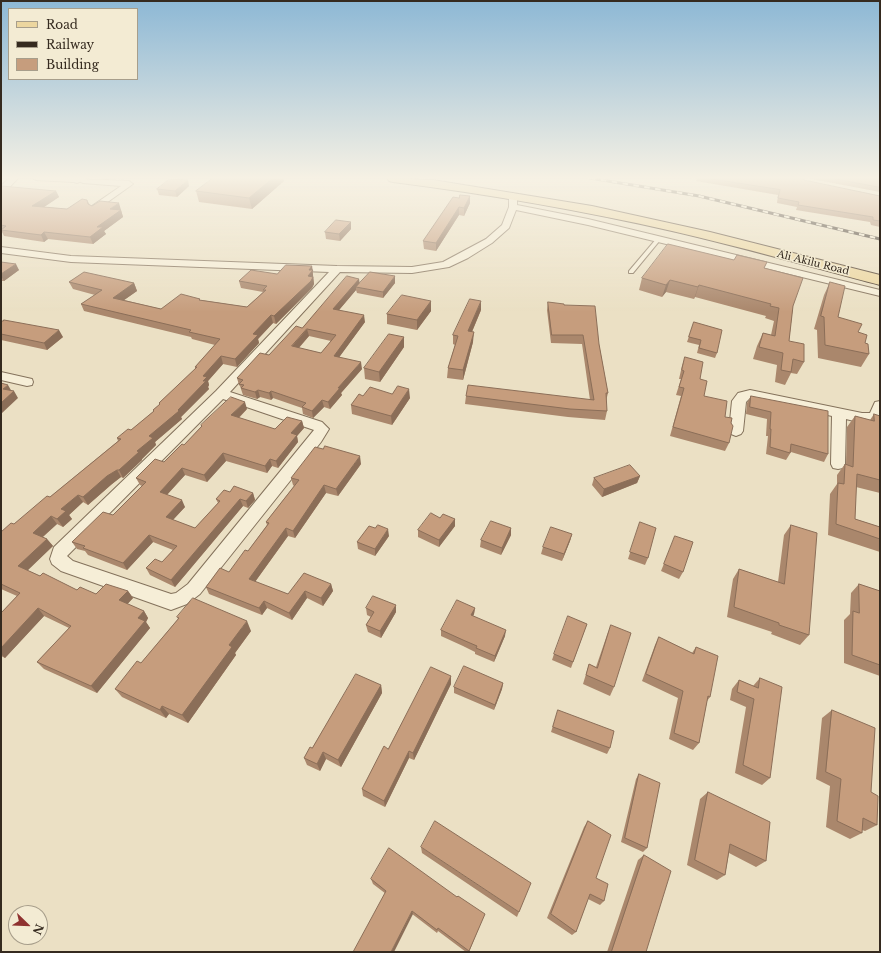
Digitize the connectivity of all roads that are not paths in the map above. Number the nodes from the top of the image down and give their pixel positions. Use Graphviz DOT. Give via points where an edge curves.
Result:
graph roads {
  1 [pos="507,222"];
  2 [pos="590,222"];
  3 [pos="651,222"];
  4 [pos="706,222"];
  5 [pos="659,239"];
  6 [pos="796,244"];
  7 [pos="1,250"];
  8 [pos="337,270"];
  9 [pos="631,272"];
  10 [pos="880,280"];
  11 [pos="880,293"];
  12 [pos="1,376"];
  13 [pos="27,382"];
  14 [pos="221,394"];
  15 [pos="880,405"];
  16 [pos="839,414"];
  17 [pos="736,431"];
  18 [pos="838,464"];
  1 -- 8 [label="street" via="498,234 464,256 444,265 412,270"];
  2 -- 5 [label="street"];
  3 -- 10 [label="main road, Ali Akilu Road"];
  4 -- 6 [label="main road, Ali Akilu Road"];
  5 -- 9 [label="lane"];
  5 -- 11 [label="street"];
  7 -- 8 [label="street" via="71,258"];
  8 -- 14 [label="street"];
  12 -- 13 [label="street"];
  14 -- 14 [label="street" via="60,552 58,559 67,566 171,602 181,599 194,589 322,430 317,425"];
  15 -- 16 [label="street" via="879,412 874,417 862,418"];
  16 -- 17 [label="street" via="750,394 743,396 739,401"];
  16 -- 18 [label="street"];
}
